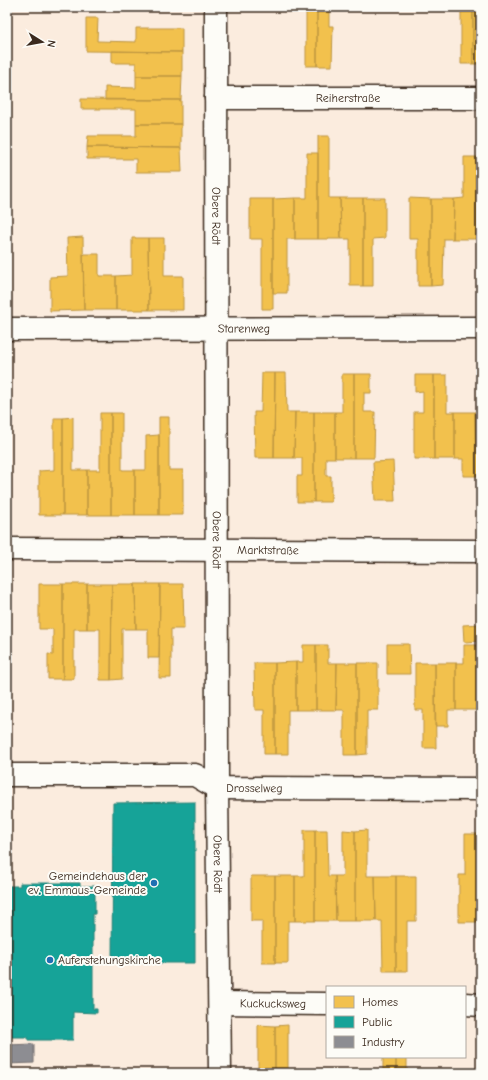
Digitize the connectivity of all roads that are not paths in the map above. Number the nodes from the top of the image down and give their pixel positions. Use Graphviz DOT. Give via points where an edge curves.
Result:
graph roads {
  1 [pos="216,7"];
  2 [pos="216,98"];
  3 [pos="481,98"];
  4 [pos="216,328"];
  5 [pos="481,328"];
  6 [pos="7,329"];
  7 [pos="7,549"];
  8 [pos="217,551"];
  9 [pos="481,551"];
  10 [pos="7,775"];
  11 [pos="217,788"];
  12 [pos="481,789"];
  13 [pos="220,1003"];
  14 [pos="326,1004"];
  15 [pos="466,1004"];
  16 [pos="481,1004"];
  17 [pos="220,1073"];
  1 -- 2 [label="street, Obere Rödt"];
  2 -- 3 [label="street, Reiherstraße"];
  2 -- 4 [label="street, Obere Rödt"];
  4 -- 5 [label="street, Starenweg"];
  4 -- 6 [label="street, Starenweg"];
  4 -- 8 [label="street, Obere Rödt"];
  7 -- 8 [label="street, Marktstraße"];
  8 -- 9 [label="street, Marktstraße"];
  8 -- 11 [label="street, Obere Rödt"];
  10 -- 11 [label="street, Drosselweg" via="195,776"];
  11 -- 12 [label="street, Drosselweg"];
  11 -- 13 [label="street, Obere Rödt"];
  13 -- 14 [label="street, Kuckucksweg"];
  13 -- 17 [label="street, Obere Rödt"];
  15 -- 16 [label="street"];
}
